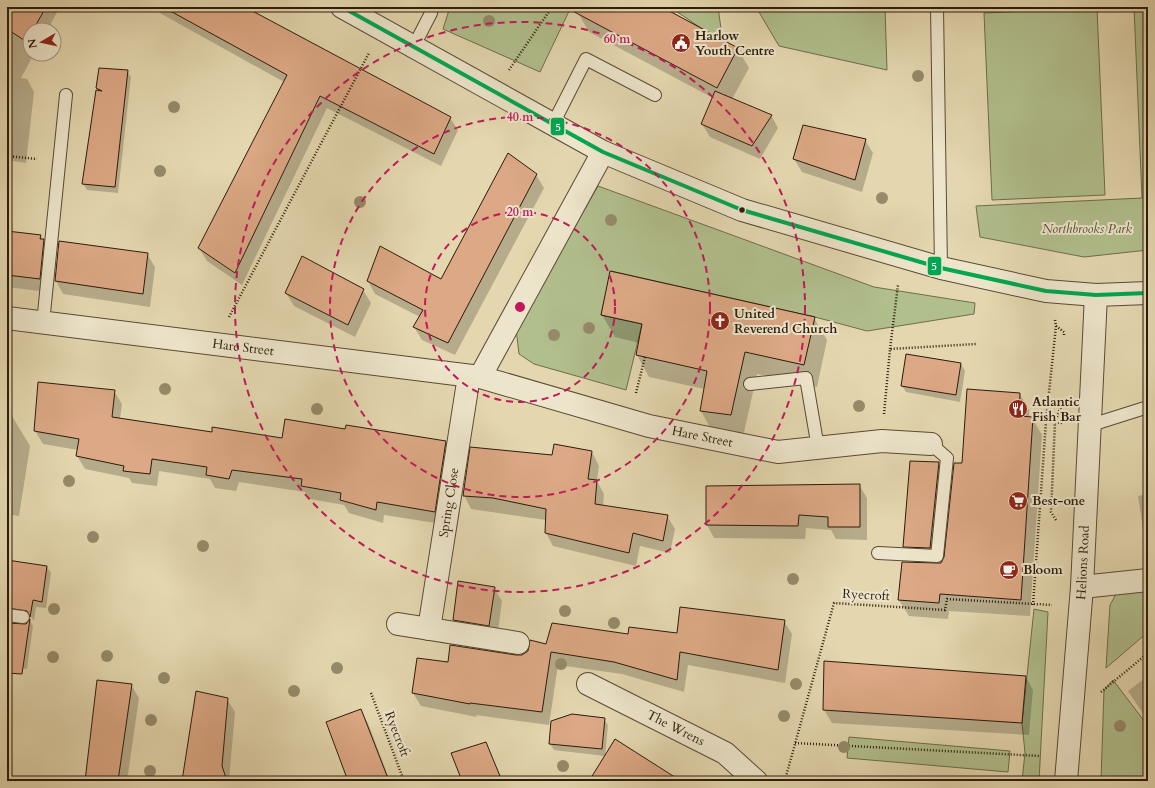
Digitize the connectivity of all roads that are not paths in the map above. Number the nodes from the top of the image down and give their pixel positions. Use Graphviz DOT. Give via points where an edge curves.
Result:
graph roads {
  1 [pos="342,7"];
  2 [pos="432,7"];
  3 [pos="937,7"];
  4 [pos="414,46"];
  5 [pos="66,95"];
  6 [pos="655,95"];
  7 [pos="553,124"];
  8 [pos="603,152"];
  9 [pos="941,268"];
  10 [pos="1148,293"];
  11 [pos="1096,295"];
  12 [pos="7,318"];
  13 [pos="43,323"];
  14 [pos="475,376"];
  15 [pos="750,384"];
  16 [pos="1148,407"];
  17 [pos="1091,425"];
  18 [pos="931,444"];
  19 [pos="818,448"];
  20 [pos="878,553"];
  21 [pos="1148,580"];
  22 [pos="1082,587"];
  23 [pos="7,615"];
  24 [pos="23,617"];
  25 [pos="398,624"];
  26 [pos="429,629"];
  27 [pos="518,643"];
  28 [pos="588,684"];
  29 [pos="756,781"];
  30 [pos="1066,781"];
  1 -- 4 [label="street"];
  2 -- 4 [label="lane"];
  3 -- 9 [label="lane"];
  4 -- 7 [label="street"];
  5 -- 13 [label="lane"];
  6 -- 7 [label="lane" via="586,59"];
  7 -- 8 [label="street"];
  8 -- 9 [label="street" via="742,210"];
  8 -- 14 [label="street"];
  9 -- 11 [label="street" via="1046,291"];
  10 -- 11 [label="street"];
  11 -- 17 [label="street, Helions Road"];
  12 -- 13 [label="street, Hare Street"];
  13 -- 14 [label="street, Hare Street"];
  14 -- 19 [label="street, Hare Street" via="649,426 778,452"];
  14 -- 26 [label="street, Spring Close"];
  15 -- 19 [label="lane" via="806,378"];
  16 -- 17 [label="lane"];
  17 -- 22 [label="street, Helions Road"];
  18 -- 19 [label="street, Hare Street" via="882,441"];
  18 -- 20 [label="lane" via="947,458 937,556"];
  21 -- 22 [label="street"];
  22 -- 30 [label="street, Helions Road"];
  23 -- 24 [label="lane"];
  25 -- 26 [label="street"];
  26 -- 27 [label="street"];
  28 -- 29 [label="street, The Wrens" via="725,753"];
}
